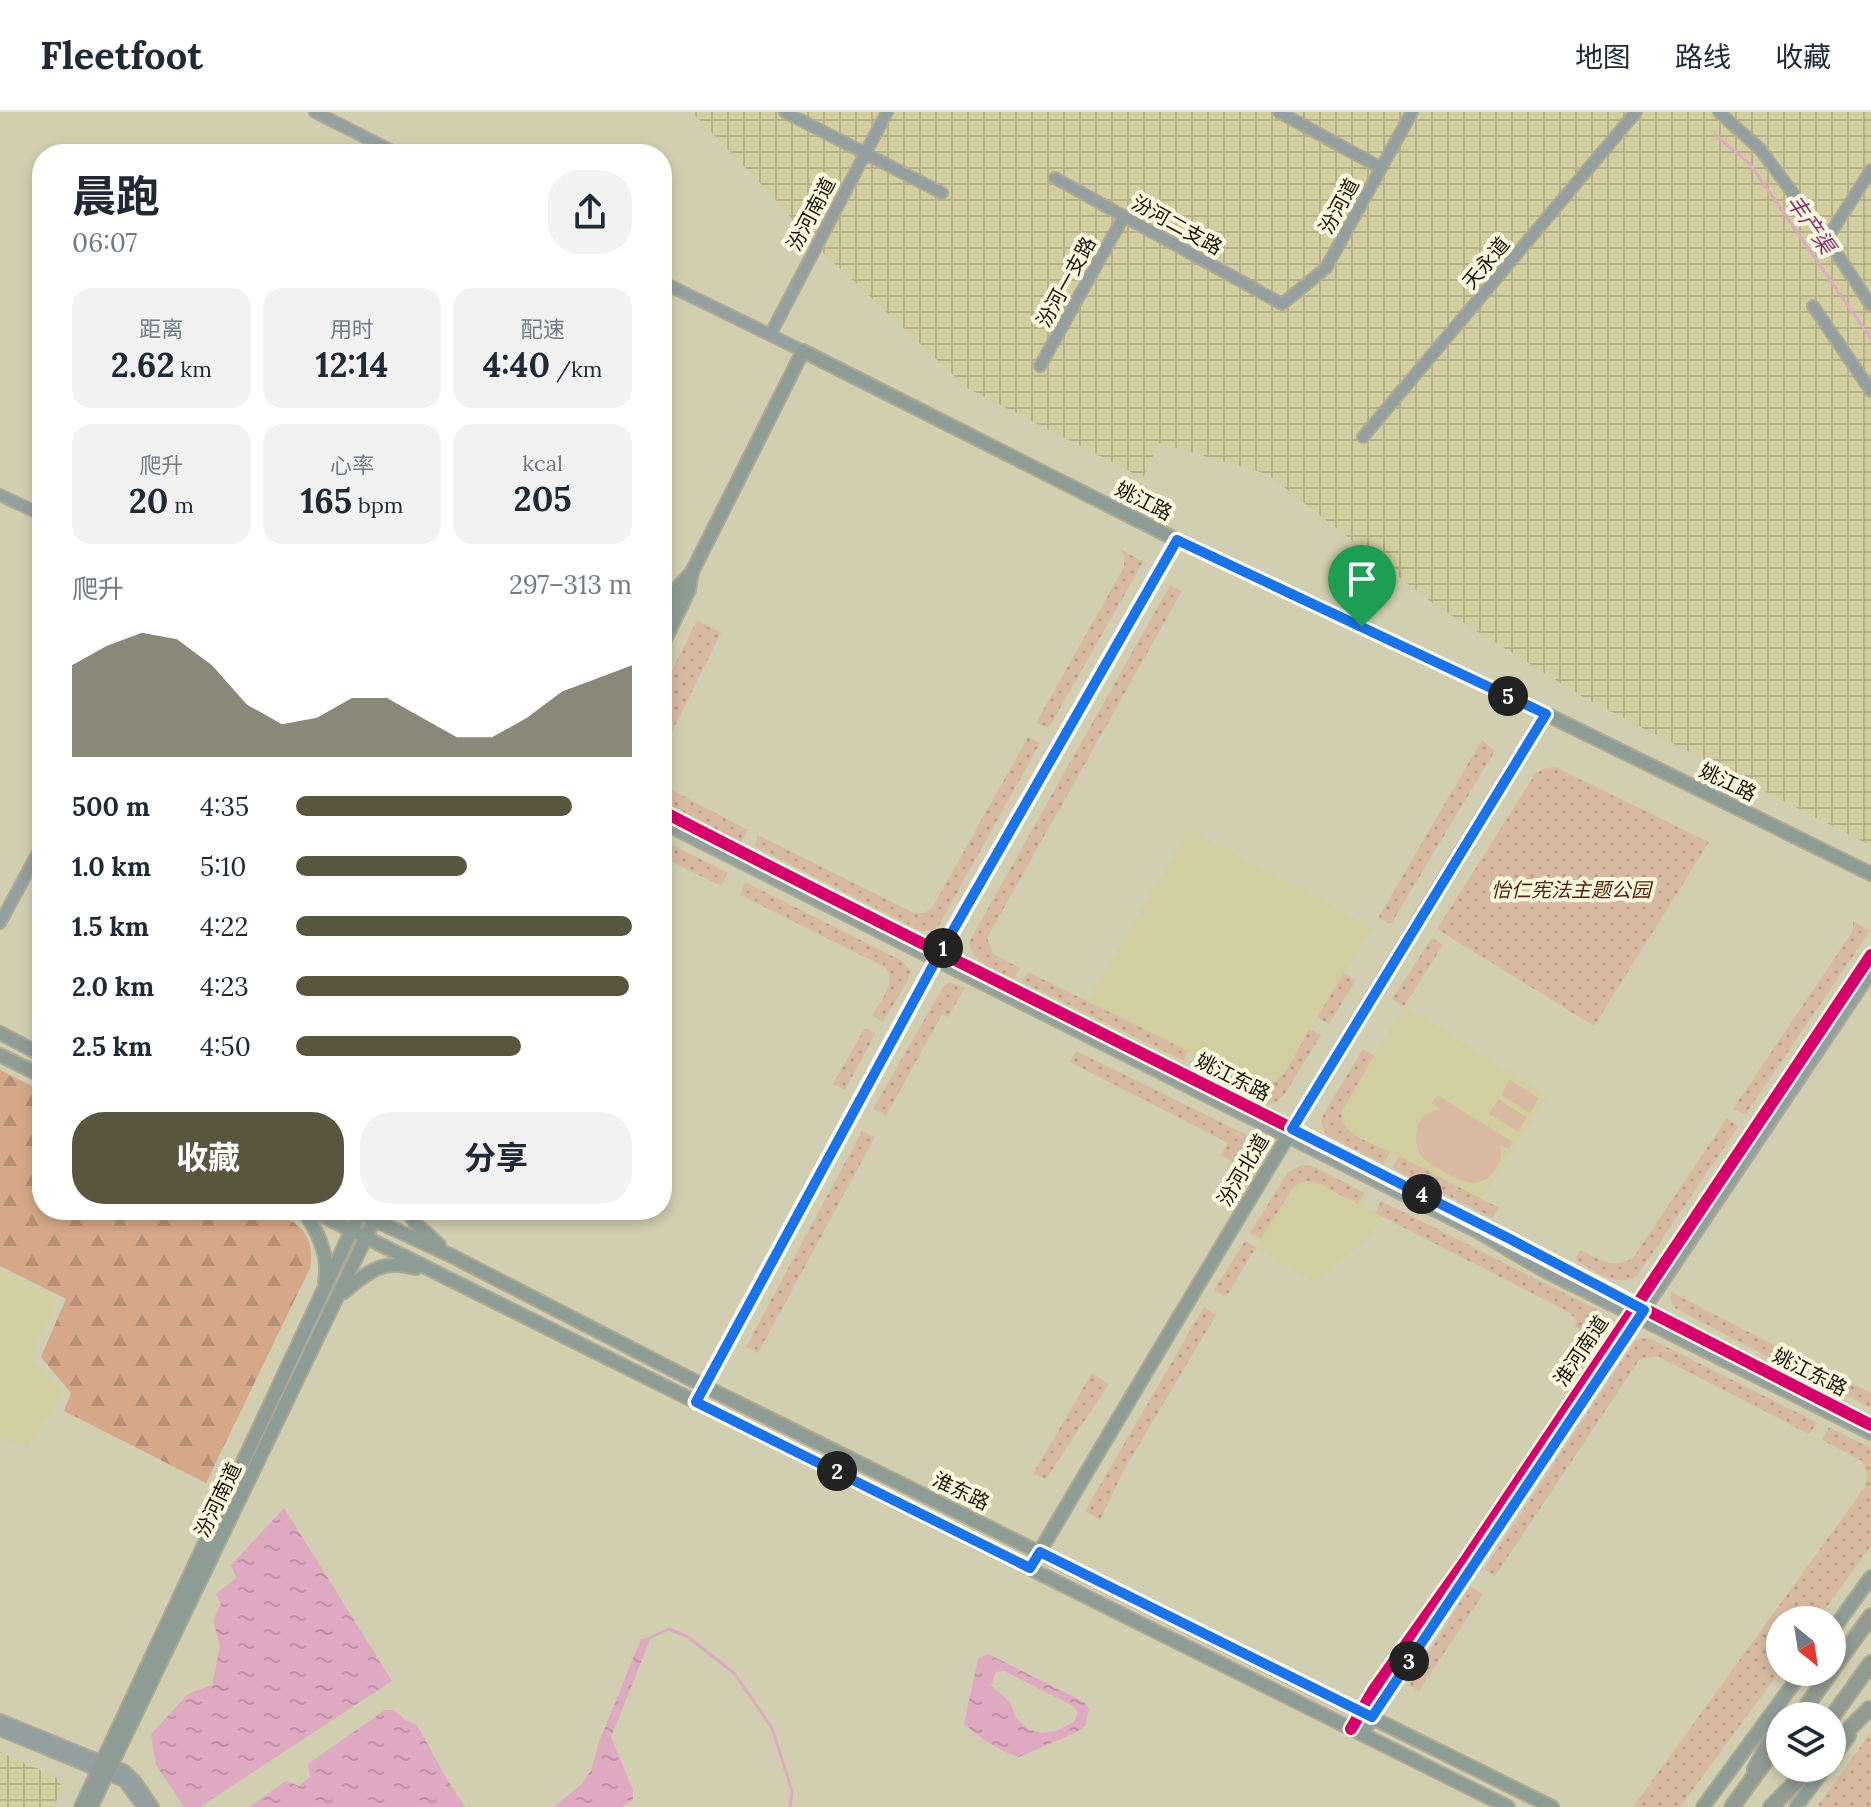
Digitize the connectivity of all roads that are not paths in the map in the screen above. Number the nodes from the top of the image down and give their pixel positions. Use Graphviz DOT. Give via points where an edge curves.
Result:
graph roads {
  1 [pos="315,112"];
  2 [pos="785,112"];
  3 [pos="887,112"];
  4 [pos="1279,112"];
  5 [pos="1412,112"];
  6 [pos="1636,112"];
  7 [pos="1719,112"];
  8 [pos="378,144"];
  9 [pos="865,154"];
  10 [pos="1381,168"];
  11 [pos="1871,170"];
  12 [pos="1055,178"];
  13 [pos="942,193"];
  14 [pos="1124,216"];
  15 [pos="1827,239"];
  16 [pos="672,287"];
  17 [pos="1282,304"];
  18 [pos="1871,305"];
  19 [pos="1813,306"];
  20 [pos="770,335"];
  21 [pos="803,351"];
  22 [pos="1040,366"];
  23 [pos="1871,391"];
  24 [pos="1363,437"];
  25 [pos="0,487"];
  26 [pos="0,495"];
  27 [pos="32,502"];
  28 [pos="32,510"];
  29 [pos="1177,540"];
  30 [pos="692,572"];
  31 [pos="672,600"];
  32 [pos="672,625"];
  33 [pos="1546,714"];
  34 [pos="672,816"];
  35 [pos="672,828"];
  36 [pos="32,864"];
  37 [pos="1871,874"];
  38 [pos="0,923"];
  39 [pos="1871,955"];
  40 [pos="938,957"];
  41 [pos="1871,973"];
  42 [pos="0,1033"];
  43 [pos="32,1050"];
  44 [pos="0,1055"];
  45 [pos="32,1071"];
  46 [pos="1289,1132"];
  47 [pos="309,1220"];
  48 [pos="330,1220"];
  49 [pos="355,1220"];
  50 [pos="375,1220"];
  51 [pos="385,1220"];
  52 [pos="414,1220"];
  53 [pos="351,1231"];
  54 [pos="366,1238"];
  55 [pos="454,1257"];
  56 [pos="433,1272"];
  57 [pos="324,1291"];
  58 [pos="338,1297"];
  59 [pos="1637,1313"];
  60 [pos="704,1386"];
  61 [pos="696,1402"];
  62 [pos="1871,1425"];
  63 [pos="1871,1434"];
  64 [pos="1040,1552"];
  65 [pos="1030,1568"];
  66 [pos="1871,1577"];
  67 [pos="1846,1612"];
  68 [pos="1871,1616"];
  69 [pos="1846,1650"];
  70 [pos="1871,1663"];
  71 [pos="1793,1686"];
  72 [pos="1843,1702"];
  73 [pos="1870,1708"];
  74 [pos="1366,1714"];
  75 [pos="0,1720"];
  76 [pos="0,1730"];
  77 [pos="1357,1732"];
  78 [pos="1846,1732"];
  79 [pos="1846,1740"];
  80 [pos="1766,1746"];
  81 [pos="1766,1760"];
  82 [pos="105,1769"];
  83 [pos="1788,1782"];
  84 [pos="1796,1782"];
  85 [pos="1815,1782"];
  86 [pos="1735,1803"];
  87 [pos="81,1807"];
  88 [pos="91,1807"];
  89 [pos="143,1807"];
  90 [pos="153,1807"];
  91 [pos="1508,1807"];
  92 [pos="1552,1807"];
  93 [pos="1703,1807"];
  94 [pos="1771,1807"];
  95 [pos="1796,1807"];
  1 -- 8 [label="street"];
  2 -- 9 [label="street"];
  3 -- 9 [label="street, 汾河南道"];
  4 -- 10 [label="street"];
  5 -- 10 [label="street, 汾河道"];
  6 -- 24 [label="street, 天永道"];
  7 -- 15 [label="street" via="1760,149"];
  9 -- 13 [label="street"];
  9 -- 20 [label="street, 汾河南道"];
  10 -- 17 [label="street, 汾河道" via="1326,268"];
  11 -- 15 [label="street"];
  12 -- 14 [label="street, 汾河二支路"];
  14 -- 17 [label="street, 汾河二支路"];
  14 -- 22 [label="street, 汾河一支路"];
  15 -- 18 [label="street"];
  16 -- 20 [label="street, 姚江路"];
  19 -- 23 [label="street"];
  20 -- 21 [label="street, 姚江路"];
  21 -- 29 [label="main road, 姚江路"];
  21 -- 30 [label="main road"];
  25 -- 27 [label="street"];
  26 -- 28 [label="street"];
  29 -- 33 [label="main road, 姚江路"];
  29 -- 40 [label="street"];
  30 -- 31 [label="main road"];
  30 -- 32 [label="main road"];
  33 -- 37 [label="main road, 姚江路"];
  33 -- 46 [label="main road, 汾河北道"];
  34 -- 40 [label="street, 姚江东路"];
  35 -- 40 [label="street, 姚江东路"];
  36 -- 38 [label="street"];
  39 -- 59 [label="street, 淮河南道"];
  40 -- 46 [label="street, 姚江东路"];
  40 -- 60 [label="street"];
  41 -- 59 [label="street, 淮河南道"];
  42 -- 43 [label="main road"];
  44 -- 45 [label="main road"];
  46 -- 59 [label="street, 姚江东路" via="1510,1239"];
  46 -- 64 [label="main road, 汾河北道"];
  47 -- 57 [label="main road" via="320,1239 327,1274"];
  48 -- 53 [label="main road, 淮东路"];
  49 -- 53 [label="main road, 汾河南道"];
  50 -- 54 [label="main road, 汾河南道"];
  51 -- 55 [label="main road, 淮东路"];
  52 -- 55 [label="main road"];
  53 -- 54 [label="main road, 淮东路"];
  53 -- 57 [label="main road, 汾河南道"];
  54 -- 56 [label="main road, 淮东路"];
  54 -- 58 [label="main road, 汾河南道"];
  55 -- 60 [label="main road, 淮东路"];
  56 -- 58 [label="main road" via="386,1264"];
  56 -- 61 [label="main road, 淮东路"];
  57 -- 82 [label="main road, 汾河南道"];
  58 -- 82 [label="main road, 汾河南道"];
  59 -- 62 [label="street, 姚江东路"];
  59 -- 63 [label="street, 姚江东路"];
  59 -- 74 [label="street, 淮河南道"];
  60 -- 61 [label="street"];
  60 -- 64 [label="main road, 淮东路"];
  61 -- 65 [label="main road, 淮东路"];
  64 -- 65 [label="main road, 汾河北道"];
  64 -- 74 [label="main road, 淮东路"];
  65 -- 77 [label="main road, 淮东路"];
  66 -- 67 [label="main road"];
  68 -- 69 [label="highway"];
  70 -- 72 [label="highway"];
  71 -- 93 [label="main road"];
  73 -- 78 [label="highway"];
  73 -- 79 [label="main road"];
  74 -- 77 [label="street, 淮河南道"];
  74 -- 92 [label="main road, 淮东路"];
  75 -- 82 [label="street"];
  76 -- 82 [label="street"];
  77 -- 91 [label="main road, 淮东路"];
  80 -- 86 [label="main road"];
  81 -- 86 [label="highway"];
  82 -- 87 [label="main road, 汾河南道"];
  82 -- 88 [label="main road, 汾河南道"];
  82 -- 89 [label="street" via="129,1785"];
  82 -- 90 [label="street" via="125,1771"];
  83 -- 94 [label="highway"];
  84 -- 94 [label="highway"];
  85 -- 95 [label="main road"];
}
